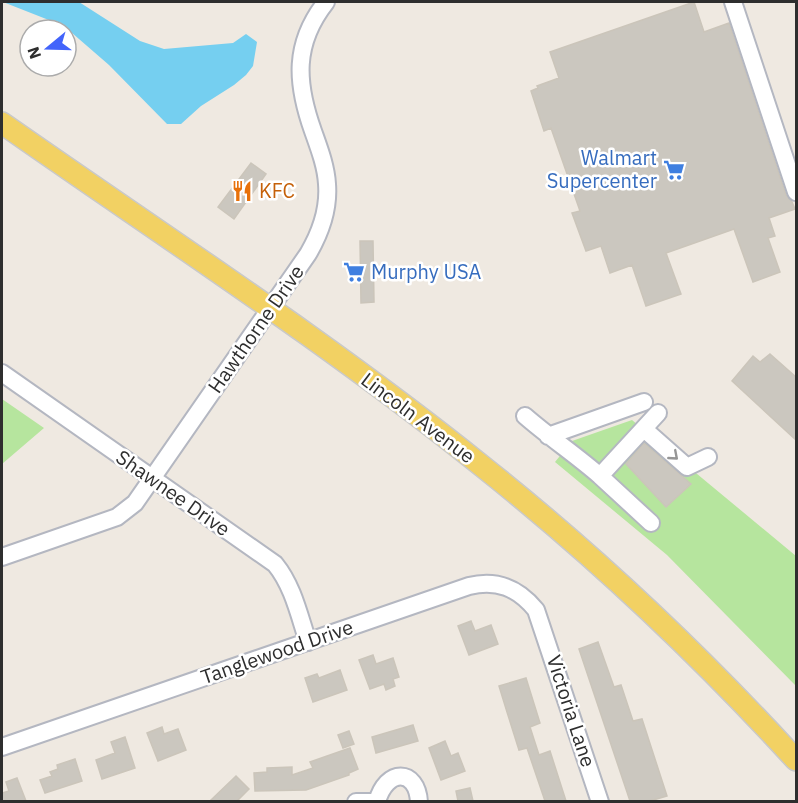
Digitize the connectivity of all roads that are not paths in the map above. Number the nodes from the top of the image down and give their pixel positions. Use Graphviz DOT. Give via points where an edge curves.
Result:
graph roads {
  1 [pos="326,2"];
  2 [pos="732,2"];
  3 [pos="2,123"];
  4 [pos="796,192"];
  5 [pos="269,310"];
  6 [pos="2,374"];
  7 [pos="644,402"];
  8 [pos="658,413"];
  9 [pos="525,416"];
  10 [pos="644,429"];
  11 [pos="548,436"];
  12 [pos="708,457"];
  13 [pos="600,476"];
  14 [pos="152,478"];
  15 [pos="651,523"];
  16 [pos="2,557"];
  17 [pos="541,621"];
  18 [pos="308,642"];
  19 [pos="2,747"];
  20 [pos="796,760"];
  21 [pos="356,801"];
  22 [pos="376,801"];
  23 [pos="419,801"];
  24 [pos="600,801"];
  1 -- 5 [label="street, Hawthorne Drive" via="311,24 300,58 302,97 324,166 327,192 323,220 308,254"];
  2 -- 4 [label="street"];
  3 -- 5 [label="main road, Lincoln Avenue"];
  5 -- 14 [label="street, Hawthorne Drive"];
  5 -- 20 [label="main road, Lincoln Avenue" via="412,412 556,527 698,657"];
  6 -- 14 [label="street, Shawnee Drive"];
  7 -- 11 [label="street"];
  8 -- 10 [label="street"];
  9 -- 11 [label="street"];
  10 -- 12 [label="street, one-way" via="687,467"];
  10 -- 13 [label="street"];
  11 -- 13 [label="street"];
  13 -- 15 [label="street"];
  14 -- 16 [label="street, Hawthorne Drive" via="135,503 117,518"];
  14 -- 18 [label="street, Shawnee Drive" via="275,564 290,587"];
  17 -- 18 [label="street, Tanglewood Drive" via="517,591 480,583"];
  17 -- 24 [label="street, Victoria Lane"];
  18 -- 19 [label="street, Tanglewood Drive"];
  21 -- 22 [label="street"];
  22 -- 23 [label="street" via="389,779 398,776 409,779 417,788"];
}
